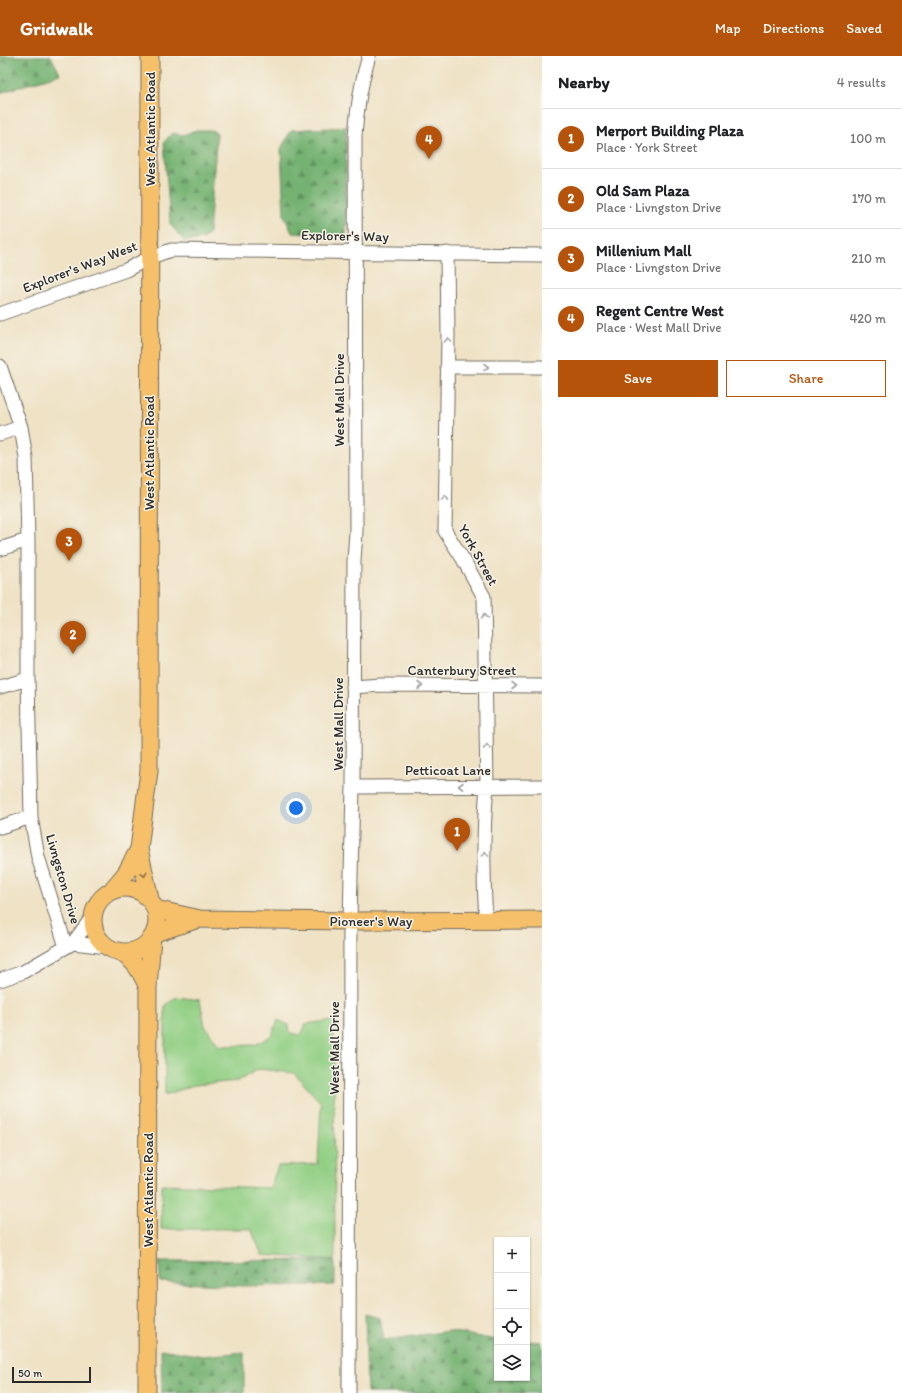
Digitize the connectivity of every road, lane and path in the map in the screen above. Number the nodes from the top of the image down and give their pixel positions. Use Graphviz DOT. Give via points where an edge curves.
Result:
graph roads {
  1 [pos="150,56"];
  2 [pos="369,56"];
  3 [pos="355,252"];
  4 [pos="447,253"];
  5 [pos="542,255"];
  6 [pos="149,258"];
  7 [pos="0,314"];
  8 [pos="0,366"];
  9 [pos="447,367"];
  10 [pos="542,367"];
  11 [pos="21,427"];
  12 [pos="0,434"];
  13 [pos="28,540"];
  14 [pos="0,549"];
  15 [pos="28,679"];
  16 [pos="485,686"];
  17 [pos="542,686"];
  18 [pos="0,687"];
  19 [pos="354,687"];
  20 [pos="487,786"];
  21 [pos="542,786"];
  22 [pos="354,787"];
  23 [pos="31,817"];
  24 [pos="0,827"];
  25 [pos="139,849"];
  26 [pos="111,892"];
  27 [pos="153,904"];
  28 [pos="93,916"];
  29 [pos="200,919"];
  30 [pos="542,920"];
  31 [pos="350,921"];
  32 [pos="486,921"];
  33 [pos="153,936"];
  34 [pos="69,945"];
  35 [pos="113,949"];
  36 [pos="0,980"];
  37 [pos="148,987"];
  38 [pos="147,1393"];
  39 [pos="349,1393"];
  1 -- 6 [label="main road, West Atlantic Road"];
  2 -- 3 [label="street, West Mall Drive" via="356,115"];
  3 -- 4 [label="street, Explorer's Way"];
  3 -- 6 [label="street, Explorer's Way" via="171,250"];
  3 -- 19 [label="street, West Mall Drive"];
  4 -- 5 [label="street, Explorer's Way"];
  9 -- 4 [label="street, York Street, one-way"];
  6 -- 7 [label="street, Explorer's Way West" via="126,270"];
  6 -- 25 [label="main road, West Atlantic Road" via="149,771"];
  8 -- 11 [label="street, Livngston Drive"];
  9 -- 10 [label="street, one-way"];
  16 -- 9 [label="street, York Street, one-way" via="484,596 445,531"];
  11 -- 12 [label="street"];
  11 -- 13 [label="street, Livngston Drive" via="26,458"];
  13 -- 14 [label="street"];
  13 -- 15 [label="street, Livngston Drive"];
  15 -- 18 [label="street"];
  15 -- 23 [label="street, Livngston Drive"];
  16 -- 17 [label="street, Canterbury Street, one-way"];
  19 -- 16 [label="street, Canterbury Street, one-way"];
  20 -- 16 [label="street, York Street, one-way"];
  19 -- 22 [label="street, West Mall Drive"];
  20 -- 21 [label="street, Petticoat Lane"];
  20 -- 22 [label="street, Petticoat Lane, one-way"];
  32 -- 20 [label="street, York Street, one-way" via="484,893"];
  22 -- 31 [label="street, West Mall Drive"];
  23 -- 24 [label="street"];
  23 -- 34 [label="street, Livngston Drive" via="38,858"];
  25 -- 26 [label="main road, West Atlantic Road" via="126,873"];
  25 -- 27 [label="main road, West Atlantic Road, one-way"];
  26 -- 27 [label="main road" via="121,888 132,888 142,892"];
  26 -- 28 [label="main road" via="96,906"];
  27 -- 29 [label="main road, Pioneer's Way"];
  27 -- 33 [label="main road" via="158,921"];
  28 -- 34 [label="street"];
  28 -- 35 [label="main road" via="94,928 99,939"];
  29 -- 31 [label="main road, Pioneer's Way"];
  29 -- 33 [label="main road, Pioneer's Way"];
  30 -- 32 [label="main road, Pioneer's Way"];
  31 -- 32 [label="main road, Pioneer's Way"];
  31 -- 39 [label="street, West Mall Drive"];
  33 -- 35 [label="main road" via="143,947 131,952"];
  33 -- 37 [label="main road, West Atlantic Road"];
  34 -- 35 [label="street"];
  34 -- 36 [label="street" via="23,972"];
  35 -- 37 [label="main road, West Atlantic Road" via="131,959"];
  37 -- 38 [label="main road, West Atlantic Road"];
}
